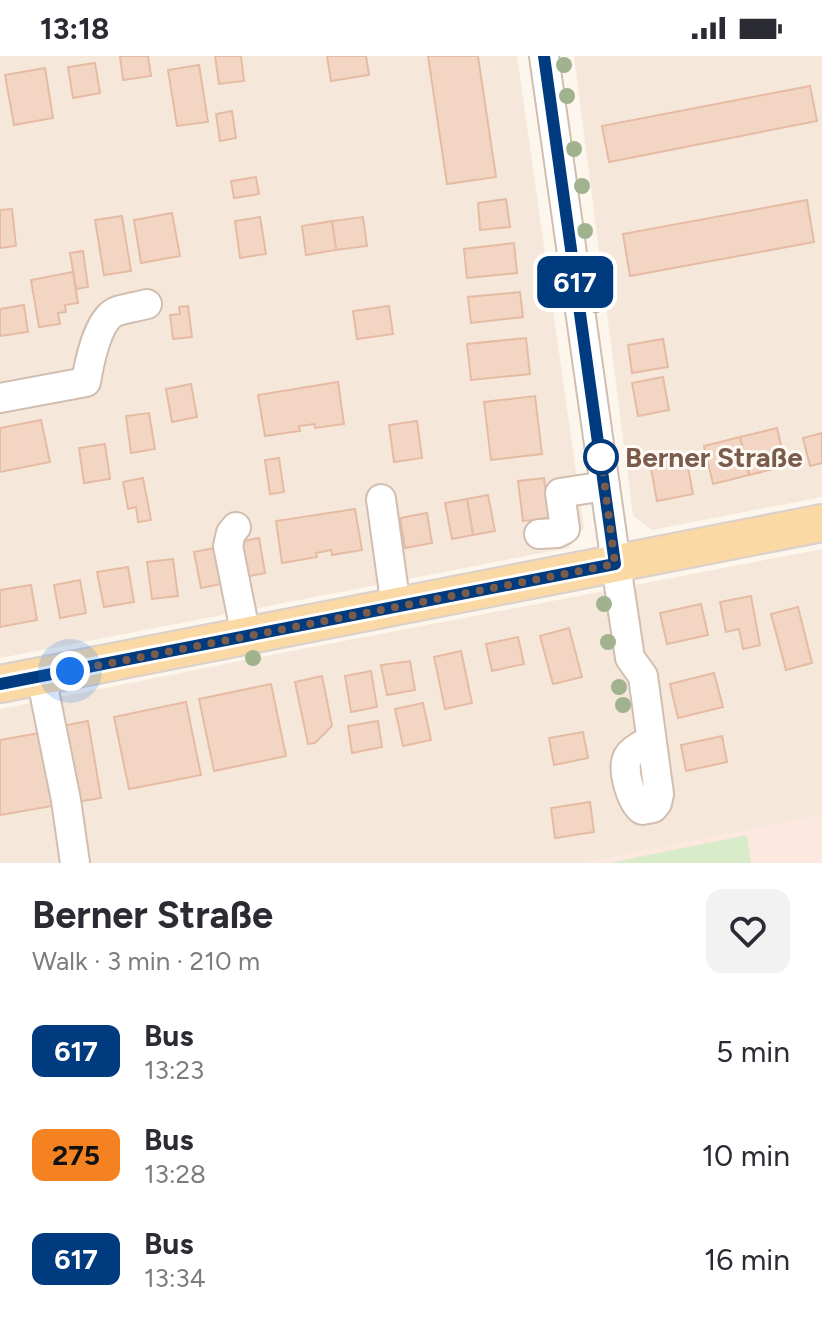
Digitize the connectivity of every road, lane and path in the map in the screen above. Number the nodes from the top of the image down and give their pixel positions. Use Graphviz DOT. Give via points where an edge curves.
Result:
graph roads {
  1 [pos="544,56"];
  2 [pos="147,304"];
  3 [pos="0,398"];
  4 [pos="605,486"];
  5 [pos="381,499"];
  6 [pos="822,523"];
  7 [pos="236,527"];
  8 [pos="539,534"];
  9 [pos="615,564"];
  10 [pos="396,607"];
  11 [pos="246,636"];
  12 [pos="41,676"];
  13 [pos="0,684"];
  14 [pos="651,740"];
  15 [pos="75,863"];
  1 -- 4 [label="street"];
  2 -- 3 [label="street" via="114,313 102,326 86,382"];
  4 -- 8 [label="street" via="560,493 565,529"];
  4 -- 9 [label="street"];
  5 -- 10 [label="street"];
  6 -- 9 [label="main road"];
  7 -- 11 [label="street" via="228,546"];
  9 -- 10 [label="main road"];
  9 -- 14 [label="street" via="630,658 643,676"];
  10 -- 11 [label="main road"];
  11 -- 12 [label="main road"];
  12 -- 13 [label="main road"];
  12 -- 15 [label="street"];
}
